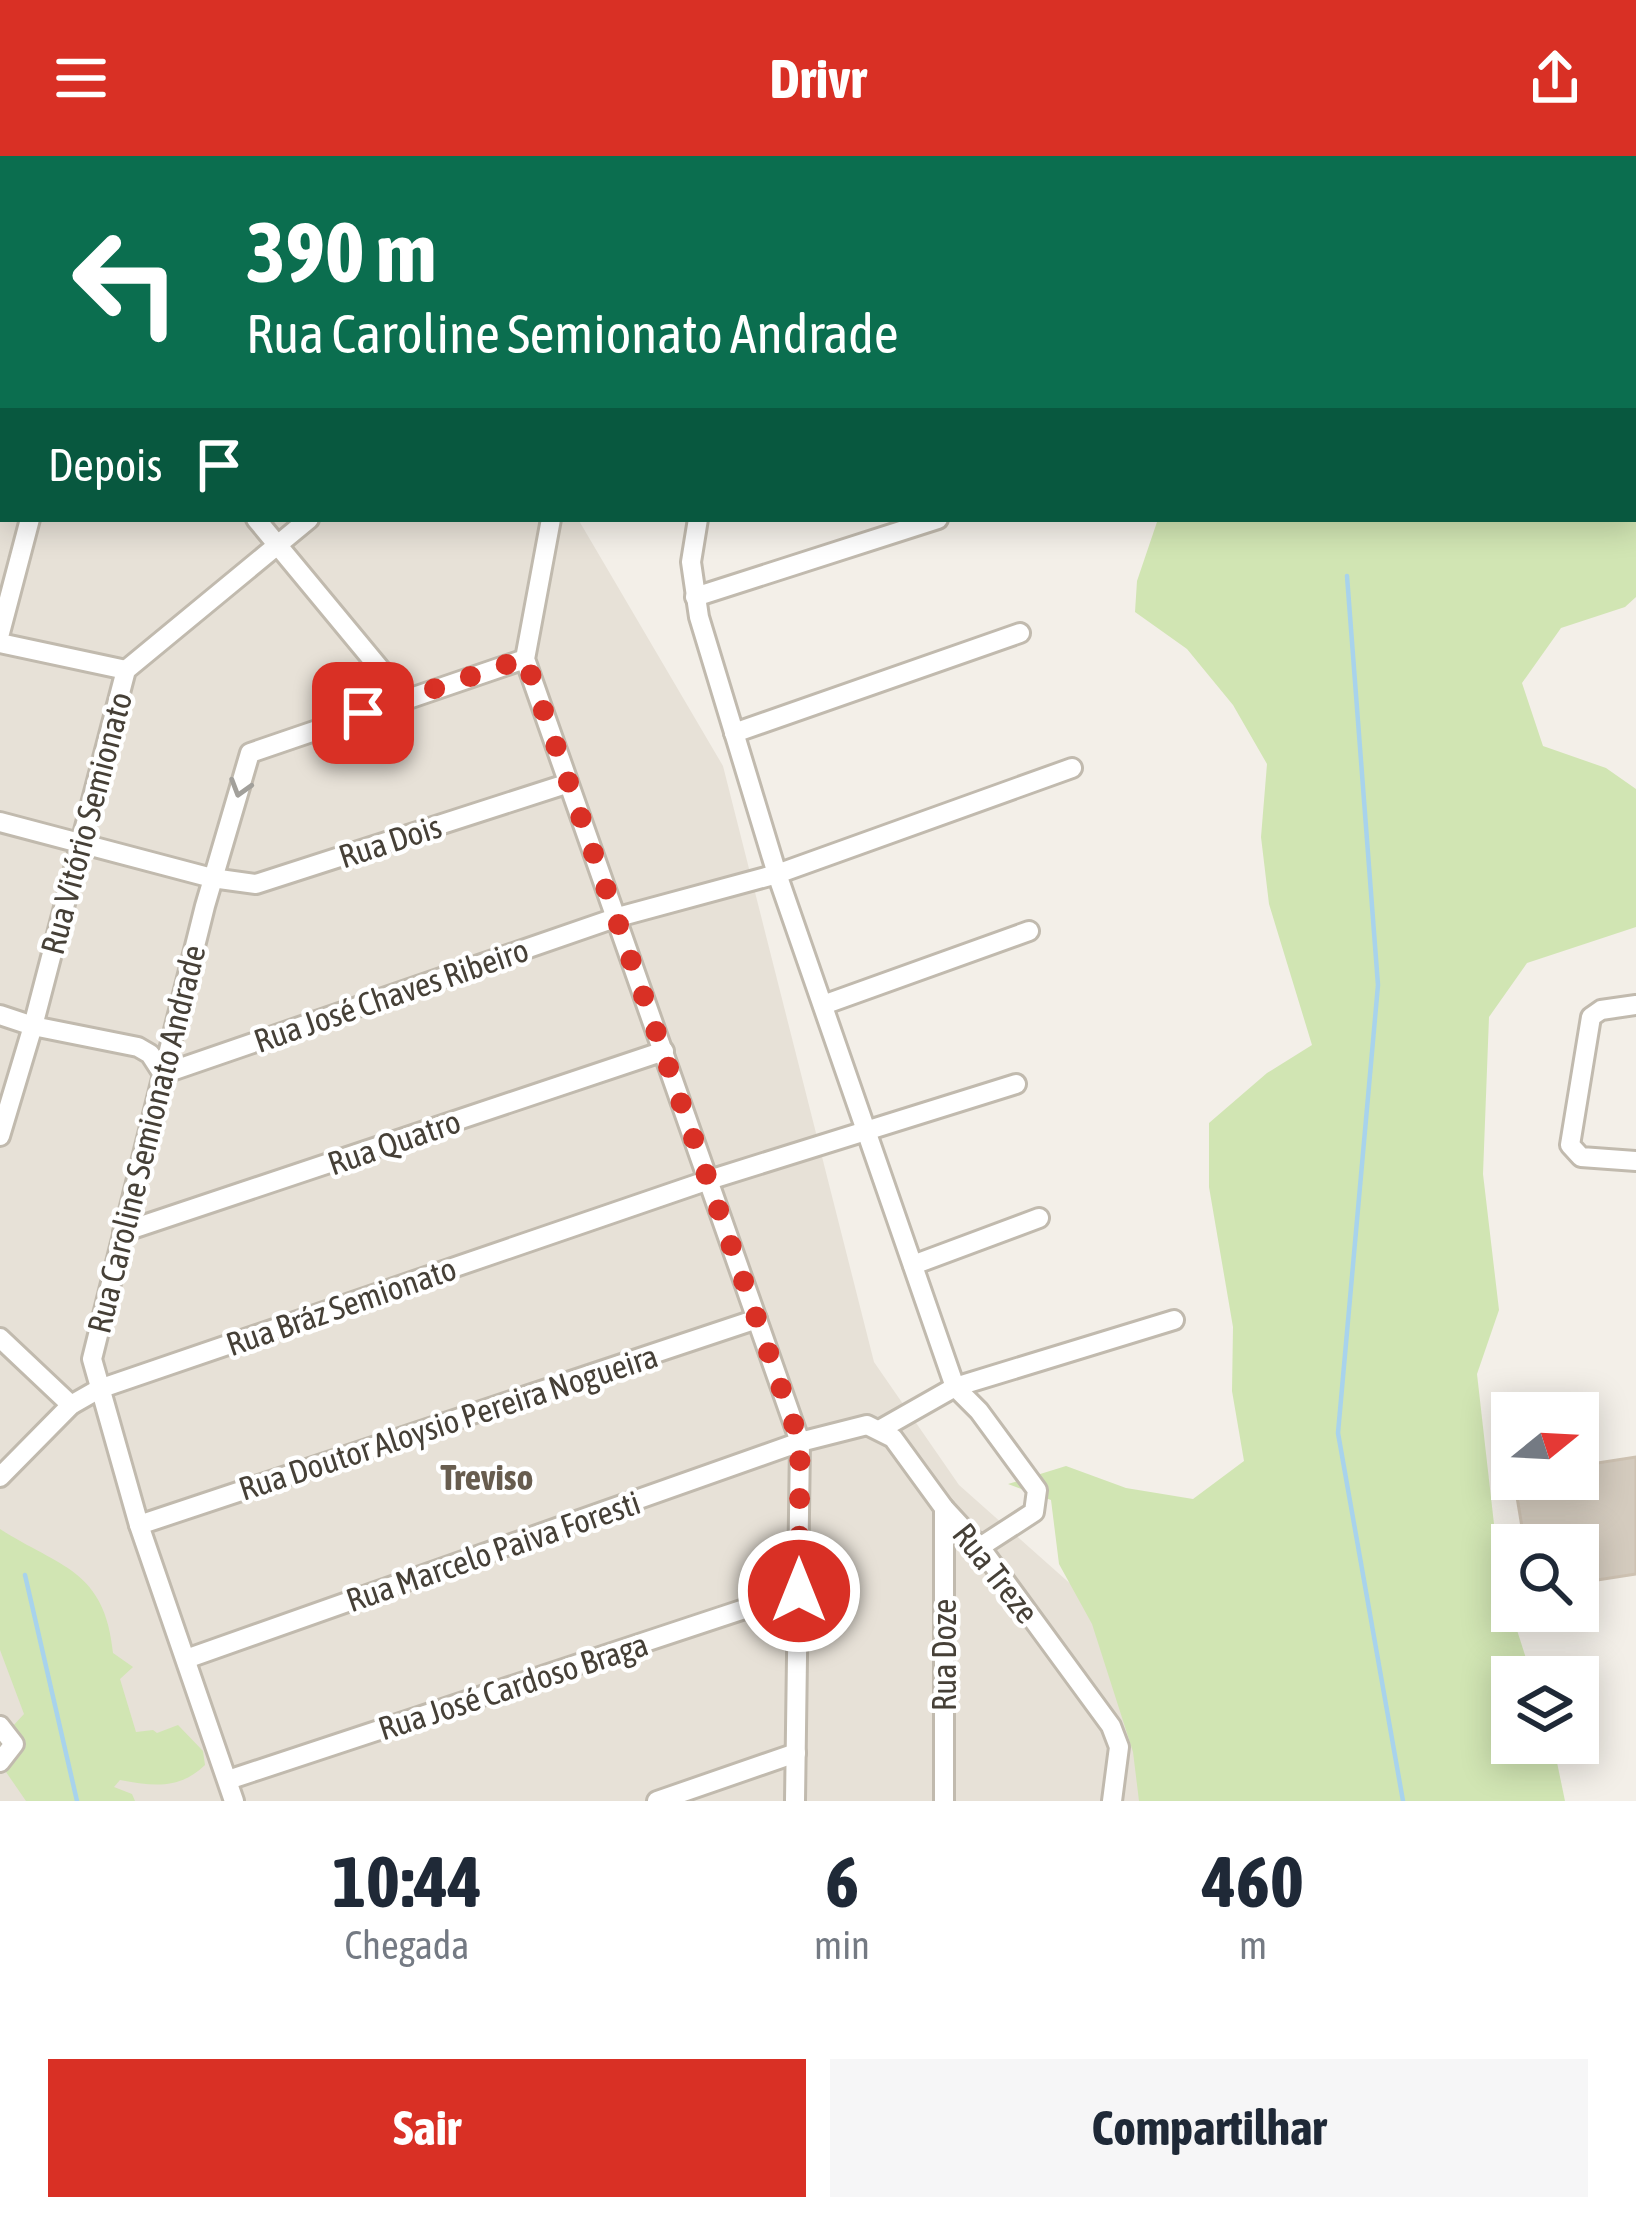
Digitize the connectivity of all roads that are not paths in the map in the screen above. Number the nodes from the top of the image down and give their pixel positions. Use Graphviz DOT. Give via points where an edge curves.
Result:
graph roads {
  1 [pos="29,522"];
  2 [pos="259,522"];
  3 [pos="305,522"];
  4 [pos="550,522"];
  5 [pos="698,522"];
  6 [pos="929,522"];
  7 [pos="278,545"];
  8 [pos="695,597"];
  9 [pos="0,633"];
  10 [pos="1020,633"];
  11 [pos="0,643"];
  12 [pos="525,658"];
  13 [pos="126,670"];
  14 [pos="405,699"];
  15 [pos="734,733"];
  16 [pos="1072,768"];
  17 [pos="566,784"];
  18 [pos="0,822"];
  19 [pos="80,843"];
  20 [pos="777,874"];
  21 [pos="212,878"];
  22 [pos="618,917"];
  23 [pos="1029,931"];
  24 [pos="823,1005"];
  25 [pos="1636,1005"];
  26 [pos="0,1015"];
  27 [pos="33,1026"];
  28 [pos="664,1051"];
  29 [pos="164,1074"];
  30 [pos="1016,1084"];
  31 [pos="867,1131"];
  32 [pos="0,1136"];
  33 [pos="1636,1161"];
  34 [pos="709,1180"];
  35 [pos="1039,1218"];
  36 [pos="123,1232"];
  37 [pos="913,1265"];
  38 [pos="757,1319"];
  39 [pos="1174,1320"];
  40 [pos="0,1338"];
  41 [pos="955,1387"];
  42 [pos="99,1389"];
  43 [pos="71,1406"];
  44 [pos="881,1430"];
  45 [pos="800,1442"];
  46 [pos="0,1477"];
  47 [pos="944,1508"];
  48 [pos="140,1525"];
  49 [pos="980,1546"];
  50 [pos="799,1591"];
  51 [pos="185,1659"];
  52 [pos="0,1726"];
  53 [pos="796,1753"];
  54 [pos="7,1755"];
  55 [pos="227,1780"];
  56 [pos="234,1801"];
  57 [pos="657,1801"];
  58 [pos="795,1801"];
  59 [pos="944,1801"];
  60 [pos="1112,1801"];
  1 -- 9 [label="street"];
  2 -- 7 [label="street"];
  3 -- 7 [label="street, Rua Vitório Semionato"];
  4 -- 12 [label="street"];
  5 -- 8 [label="street"];
  6 -- 8 [label="street"];
  7 -- 13 [label="street, Rua Vitório Semionato"];
  7 -- 14 [label="street"];
  8 -- 15 [label="street"];
  10 -- 15 [label="street"];
  11 -- 13 [label="street"];
  12 -- 14 [label="street, Rua Caroline Semionato Andrade"];
  12 -- 17 [label="street"];
  13 -- 19 [label="street, Rua Vitório Semionato"];
  14 -- 21 [label="street, Rua Caroline Semionato Andrade, one-way" via="250,753"];
  15 -- 20 [label="street"];
  16 -- 20 [label="street, Rua José Chaves Ribeiro"];
  17 -- 21 [label="street, Rua Dois" via="256,884"];
  17 -- 22 [label="street"];
  18 -- 19 [label="street, Rua Dois"];
  19 -- 21 [label="street, Rua Dois"];
  19 -- 27 [label="street, Rua Vitório Semionato"];
  20 -- 22 [label="street, Rua José Chaves Ribeiro"];
  20 -- 24 [label="street"];
  21 -- 29 [label="street, Rua Caroline Semionato Andrade"];
  22 -- 28 [label="street"];
  22 -- 29 [label="street, Rua José Chaves Ribeiro"];
  23 -- 24 [label="street"];
  24 -- 31 [label="street"];
  25 -- 33 [label="street" via="1591,1017 1570,1145 1581,1157"];
  26 -- 27 [label="street"];
  27 -- 29 [label="street" via="138,1047"];
  27 -- 32 [label="street, Rua Vitório Semionato"];
  28 -- 34 [label="street"];
  28 -- 36 [label="street, Rua Quatro"];
  29 -- 36 [label="street, Rua Caroline Semionato Andrade"];
  30 -- 31 [label="street, Rua Bráz Semionato"];
  31 -- 34 [label="street, Rua Bráz Semionato"];
  31 -- 37 [label="street"];
  34 -- 38 [label="street"];
  34 -- 42 [label="street, Rua Bráz Semionato"];
  35 -- 37 [label="street"];
  36 -- 42 [label="street, Rua Caroline Semionato Andrade" via="93,1350"];
  37 -- 41 [label="street"];
  38 -- 45 [label="street"];
  38 -- 48 [label="street, Rua Doutor Aloysio Pereira Nogueira"];
  39 -- 41 [label="street"];
  40 -- 43 [label="street"];
  41 -- 44 [label="street"];
  41 -- 49 [label="street" via="1037,1490 1034,1512"];
  42 -- 43 [label="street, Rua Bráz Semionato"];
  42 -- 48 [label="street, Rua Caroline Semionato Andrade"];
  43 -- 46 [label="street, Rua Bráz Semionato"];
  44 -- 45 [label="street" via="867,1425"];
  44 -- 47 [label="street, Rua Treze"];
  45 -- 50 [label="street"];
  45 -- 51 [label="street, Rua Marcelo Paiva Foresti"];
  47 -- 49 [label="street, Rua Treze"];
  47 -- 59 [label="street, Rua Doze"];
  48 -- 51 [label="street, Rua Caroline Semionato Andrade"];
  49 -- 60 [label="street, Rua Treze" via="1111,1726 1119,1747"];
  50 -- 53 [label="street"];
  50 -- 55 [label="street, Rua José Cardoso Braga"];
  51 -- 55 [label="street, Rua Caroline Semionato Andrade"];
  52 -- 54 [label="street" via="12,1737"];
  53 -- 57 [label="street"];
  53 -- 58 [label="street"];
  55 -- 56 [label="street, Rua Caroline Semionato Andrade"];
}
